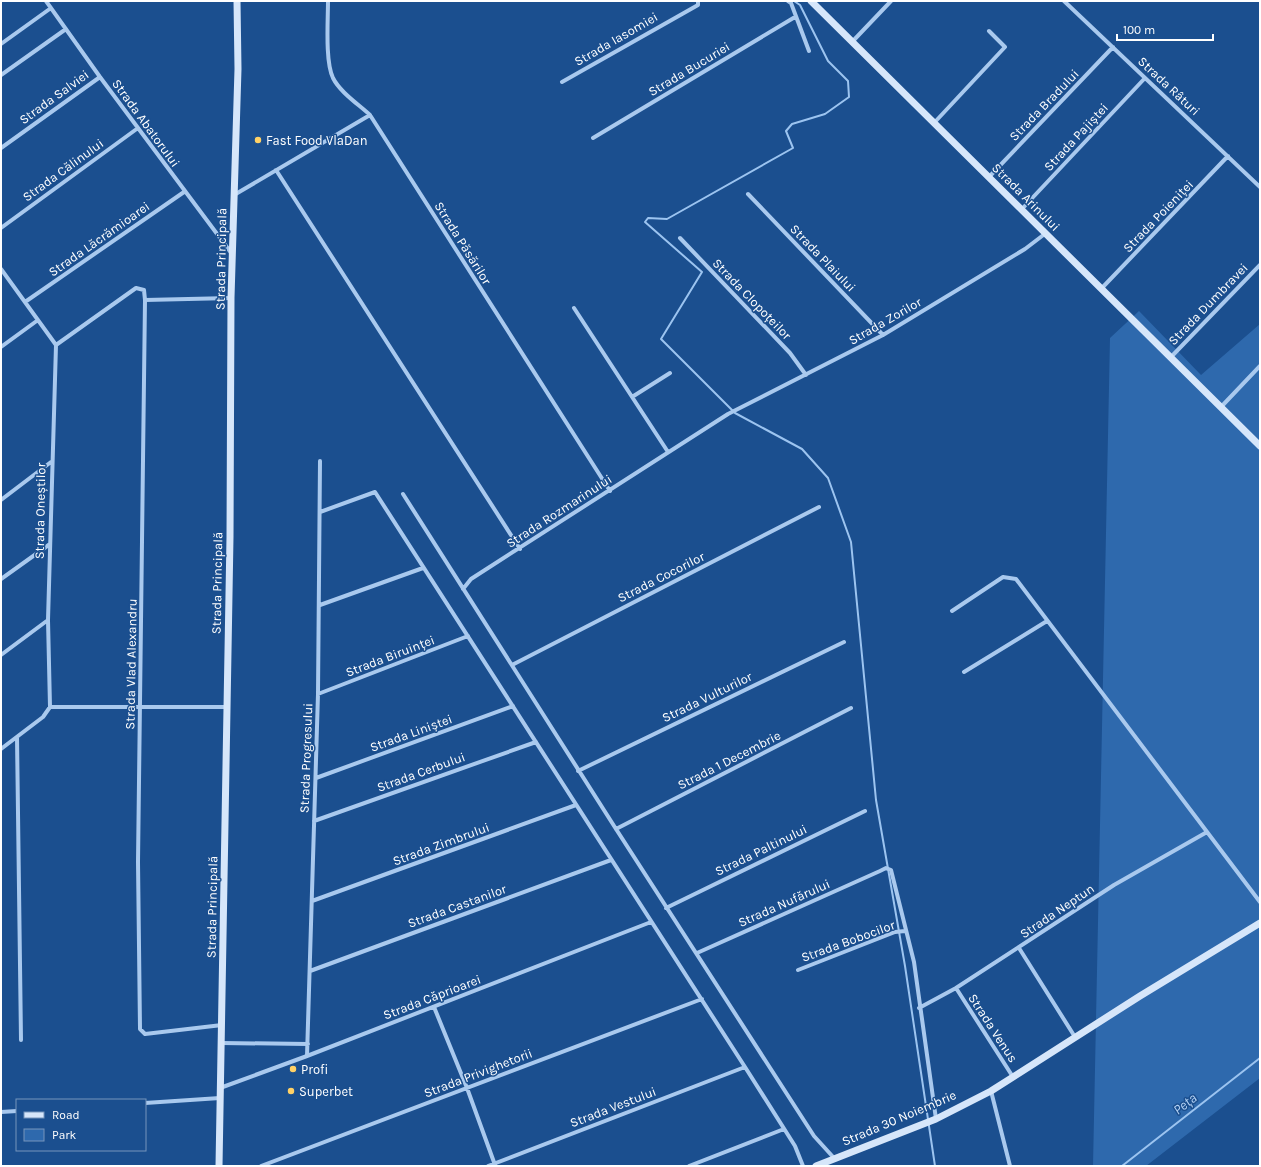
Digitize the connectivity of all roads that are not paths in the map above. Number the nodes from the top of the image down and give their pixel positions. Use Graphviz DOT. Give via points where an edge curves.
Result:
graph roads {
  1 [pos="46,1"];
  2 [pos="237,1"];
  3 [pos="328,1"];
  4 [pos="698,1"];
  5 [pos="788,1"];
  6 [pos="811,1"];
  7 [pos="891,1"];
  8 [pos="1064,1"];
  9 [pos="51,8"];
  10 [pos="795,17"];
  11 [pos="66,29"];
  12 [pos="989,32"];
  13 [pos="852,43"];
  14 [pos="1,44"];
  15 [pos="1113,47"];
  16 [pos="809,51"];
  17 [pos="1,75"];
  18 [pos="100,77"];
  19 [pos="1145,78"];
  20 [pos="562,82"];
  21 [pos="370,115"];
  22 [pos="933,123"];
  23 [pos="138,128"];
  24 [pos="593,138"];
  25 [pos="1,148"];
  26 [pos="1228,156"];
  27 [pos="276,170"];
  28 [pos="989,177"];
  29 [pos="1260,187"];
  30 [pos="184,192"];
  31 [pos="748,194"];
  32 [pos="234,195"];
  33 [pos="1021,210"];
  34 [pos="1,228"];
  35 [pos="1046,233"];
  36 [pos="680,238"];
  37 [pos="233,255"];
  38 [pos="1260,265"];
  39 [pos="1,269"];
  40 [pos="1102,289"];
  41 [pos="231,298"];
  42 [pos="145,300"];
  43 [pos="25,302"];
  44 [pos="574,308"];
  45 [pos="38,320"];
  46 [pos="883,335"];
  47 [pos="56,345"];
  48 [pos="1,347"];
  49 [pos="1171,357"];
  50 [pos="1260,366"];
  51 [pos="670,373"];
  52 [pos="806,375"];
  53 [pos="632,397"];
  54 [pos="1221,407"];
  55 [pos="728,414"];
  56 [pos="1260,446"];
  57 [pos="668,452"];
  58 [pos="320,461"];
  59 [pos="51,462"];
  60 [pos="610,491"];
  61 [pos="403,494"];
  62 [pos="1,500"];
  63 [pos="819,507"];
  64 [pos="320,512"];
  65 [pos="50,544"];
  66 [pos="520,549"];
  67 [pos="424,568"];
  68 [pos="1,579"];
  69 [pos="463,589"];
  70 [pos="320,605"];
  71 [pos="952,611"];
  72 [pos="48,620"];
  73 [pos="1047,621"];
  74 [pos="468,636"];
  75 [pos="844,642"];
  76 [pos="1,655"];
  77 [pos="512,665"];
  78 [pos="964,672"];
  79 [pos="318,694"];
  80 [pos="141,706"];
  81 [pos="513,706"];
  82 [pos="50,707"];
  83 [pos="226,707"];
  84 [pos="851,708"];
  85 [pos="17,738"];
  86 [pos="536,742"];
  87 [pos="1,749"];
  88 [pos="578,771"];
  89 [pos="316,778"];
  90 [pos="576,805"];
  91 [pos="865,811"];
  92 [pos="314,821"];
  93 [pos="616,830"];
  94 [pos="1206,832"];
  95 [pos="611,860"];
  96 [pos="312,901"];
  97 [pos="1260,902"];
  98 [pos="666,908"];
  99 [pos="651,922"];
  100 [pos="1260,923"];
  101 [pos="905,931"];
  102 [pos="1018,948"];
  103 [pos="697,954"];
  104 [pos="798,970"];
  105 [pos="310,971"];
  106 [pos="956,988"];
  107 [pos="702,999"];
  108 [pos="434,1007"];
  109 [pos="919,1008"];
  110 [pos="222,1025"];
  111 [pos="1075,1037"];
  112 [pos="21,1040"];
  113 [pos="222,1043"];
  114 [pos="308,1044"];
  115 [pos="307,1056"];
  116 [pos="745,1067"];
  117 [pos="1014,1078"];
  118 [pos="220,1088"];
  119 [pos="467,1088"];
  120 [pos="991,1091"];
  121 [pos="220,1098"];
  122 [pos="146,1103"];
  123 [pos="16,1111"];
  124 [pos="1,1112"];
  125 [pos="936,1119"];
  126 [pos="784,1129"];
  127 [pos="834,1158"];
  128 [pos="495,1165"];
  129 [pos="219,1166"];
  130 [pos="261,1166"];
  131 [pos="488,1166"];
  132 [pos="688,1166"];
  133 [pos="803,1166"];
  134 [pos="816,1166"];
  135 [pos="1010,1166"];
  1 -- 9 [label="street, Strada Abatorului"];
  2 -- 32 [label="main road, Strada Principală" via="238,69"];
  3 -- 21 [label="street, Strada Păsărilor" via="330,68 333,79"];
  4 -- 20 [label="street, Strada Iasomiei" via="698,5"];
  5 -- 10 [label="street"];
  6 -- 13 [label="main road, Strada Arinului"];
  7 -- 13 [label="street"];
  8 -- 15 [label="street, Strada Râturi"];
  9 -- 11 [label="street, Strada Abatorului"];
  9 -- 14 [label="street"];
  10 -- 16 [label="street"];
  10 -- 24 [label="street, Strada Bucuriei"];
  11 -- 17 [label="street"];
  11 -- 18 [label="street, Strada Abatorului"];
  12 -- 22 [label="street" via="1005,47"];
  13 -- 22 [label="main road, Strada Arinului"];
  15 -- 19 [label="street, Strada Râturi"];
  15 -- 28 [label="street, Strada Bradului"];
  18 -- 23 [label="street, Strada Abatorului"];
  18 -- 25 [label="street, Strada Salviei"];
  19 -- 26 [label="street, Strada Râturi"];
  19 -- 33 [label="street, Strada Pajiștei"];
  21 -- 27 [label="street"];
  21 -- 60 [label="street, Strada Păsărilor"];
  22 -- 28 [label="main road, Strada Arinului"];
  23 -- 30 [label="street, Strada Abatorului"];
  23 -- 34 [label="street, Strada Călinului"];
  26 -- 29 [label="street, Strada Râturi"];
  26 -- 40 [label="street, Strada Poieniței"];
  27 -- 32 [label="street"];
  27 -- 66 [label="street"];
  28 -- 33 [label="main road, Strada Arinului"];
  30 -- 37 [label="street, Strada Abatorului"];
  30 -- 43 [label="street, Strada Lăcrămioarei"];
  31 -- 46 [label="street, Strada Plaiului"];
  32 -- 37 [label="main road, Strada Principală"];
  33 -- 35 [label="main road, Strada Arinului"];
  35 -- 40 [label="main road, Strada Arinului"];
  35 -- 46 [label="street, Strada Zorilor" via="1025,249"];
  36 -- 52 [label="street, Strada Clopoțeilor" via="790,353"];
  37 -- 41 [label="main road, Strada Principală"];
  38 -- 49 [label="street, Strada Dumbravei"];
  39 -- 43 [label="street"];
  40 -- 49 [label="main road, Strada Arinului"];
  41 -- 42 [label="street"];
  41 -- 83 [label="main road, Strada Principală"];
  42 -- 47 [label="street" via="144,290 136,288"];
  42 -- 80 [label="street, Strada Vlad Alexandru"];
  43 -- 45 [label="street"];
  44 -- 53 [label="street"];
  45 -- 47 [label="street"];
  45 -- 48 [label="street"];
  46 -- 52 [label="street, Strada Zorilor"];
  47 -- 59 [label="street, Strada Oneștilor"];
  49 -- 54 [label="main road, Strada Arinului"];
  50 -- 54 [label="street"];
  51 -- 53 [label="street"];
  52 -- 55 [label="street, Strada Zorilor"];
  53 -- 57 [label="street"];
  54 -- 56 [label="main road, Strada Arinului"];
  55 -- 57 [label="street, Strada Rozmarinului"];
  57 -- 60 [label="street, Strada Rozmarinului"];
  58 -- 64 [label="street, Strada Progresului"];
  59 -- 62 [label="street"];
  59 -- 65 [label="street, Strada Oneștilor"];
  60 -- 66 [label="street, Strada Rozmarinului"];
  61 -- 69 [label="street"];
  63 -- 77 [label="street, Strada Cocorilor"];
  64 -- 67 [label="street" via="375,492"];
  64 -- 70 [label="street, Strada Progresului"];
  65 -- 68 [label="street"];
  65 -- 72 [label="street, Strada Oneștilor"];
  66 -- 69 [label="street, Strada Rozmarinului" via="471,579"];
  67 -- 70 [label="street"];
  67 -- 74 [label="street"];
  69 -- 77 [label="street"];
  70 -- 79 [label="street, Strada Progresului"];
  71 -- 73 [label="street" via="1006,576 1016,579"];
  72 -- 76 [label="street"];
  72 -- 82 [label="street, Strada Oneștilor"];
  73 -- 78 [label="street"];
  73 -- 94 [label="street"];
  74 -- 79 [label="street, Strada Biruinței"];
  74 -- 81 [label="street"];
  75 -- 88 [label="street, Strada Vulturilor"];
  77 -- 88 [label="street"];
  79 -- 89 [label="street, Strada Progresului"];
  80 -- 82 [label="street"];
  80 -- 83 [label="street"];
  80 -- 110 [label="street, Strada Vlad Alexandru" via="138,862 140,1029 145,1034"];
  81 -- 86 [label="street"];
  81 -- 89 [label="street, Strada Liniștei"];
  82 -- 85 [label="street" via="44,717"];
  83 -- 110 [label="main road, Strada Principală"];
  84 -- 93 [label="street, Strada 1 Decembrie"];
  85 -- 87 [label="street"];
  85 -- 112 [label="street"];
  86 -- 90 [label="street"];
  86 -- 92 [label="street, Strada Cerbului"];
  88 -- 93 [label="street"];
  89 -- 92 [label="street, Strada Progresului"];
  90 -- 95 [label="street"];
  90 -- 96 [label="street, Strada Zimbrului"];
  91 -- 98 [label="street, Strada Paltinului"];
  92 -- 96 [label="street, Strada Progresului"];
  93 -- 98 [label="street"];
  94 -- 97 [label="street"];
  94 -- 102 [label="street, Strada Neptun" via="1114,885"];
  95 -- 99 [label="street"];
  95 -- 105 [label="street, Strada Castanilor"];
  96 -- 105 [label="street, Strada Progresului"];
  98 -- 103 [label="street"];
  99 -- 107 [label="street"];
  99 -- 108 [label="street, Strada Căprioarei"];
  100 -- 111 [label="main road, Strada 30 Noiembrie"];
  101 -- 103 [label="street, Strada Nufărului" via="893,874 886,868"];
  101 -- 104 [label="street, Strada Bobocilor" via="895,932"];
  101 -- 109 [label="street" via="914,962"];
  102 -- 106 [label="street, Strada Neptun"];
  102 -- 111 [label="street"];
  103 -- 127 [label="street" via="814,1136"];
  105 -- 114 [label="street, Strada Progresului"];
  106 -- 109 [label="street, Strada Neptun"];
  106 -- 117 [label="street, Strada Venus"];
  107 -- 116 [label="street"];
  107 -- 119 [label="street, Strada Privighetorii"];
  108 -- 115 [label="street, Strada Căprioarei"];
  108 -- 119 [label="street"];
  109 -- 125 [label="street"];
  110 -- 113 [label="main road, Strada Principală"];
  111 -- 117 [label="main road, Strada 30 Noiembrie"];
  113 -- 114 [label="street"];
  113 -- 118 [label="main road, Strada Principală"];
  114 -- 115 [label="street, Strada Progresului"];
  115 -- 118 [label="street, Strada Căprioarei"];
  116 -- 126 [label="street"];
  116 -- 128 [label="street, Strada Vestului"];
  117 -- 120 [label="main road, Strada 30 Noiembrie"];
  118 -- 121 [label="main road, Strada Principală"];
  119 -- 128 [label="street"];
  119 -- 130 [label="street, Strada Privighetorii"];
  120 -- 125 [label="main road, Strada 30 Noiembrie"];
  120 -- 135 [label="street"];
  121 -- 122 [label="street"];
  121 -- 129 [label="main road, Strada Principală"];
  123 -- 124 [label="street"];
  125 -- 127 [label="main road, Strada 30 Noiembrie"];
  126 -- 132 [label="street"];
  126 -- 133 [label="street" via="795,1146"];
  127 -- 134 [label="main road, Strada 30 Noiembrie"];
  128 -- 131 [label="street, Strada Vestului"];
}
